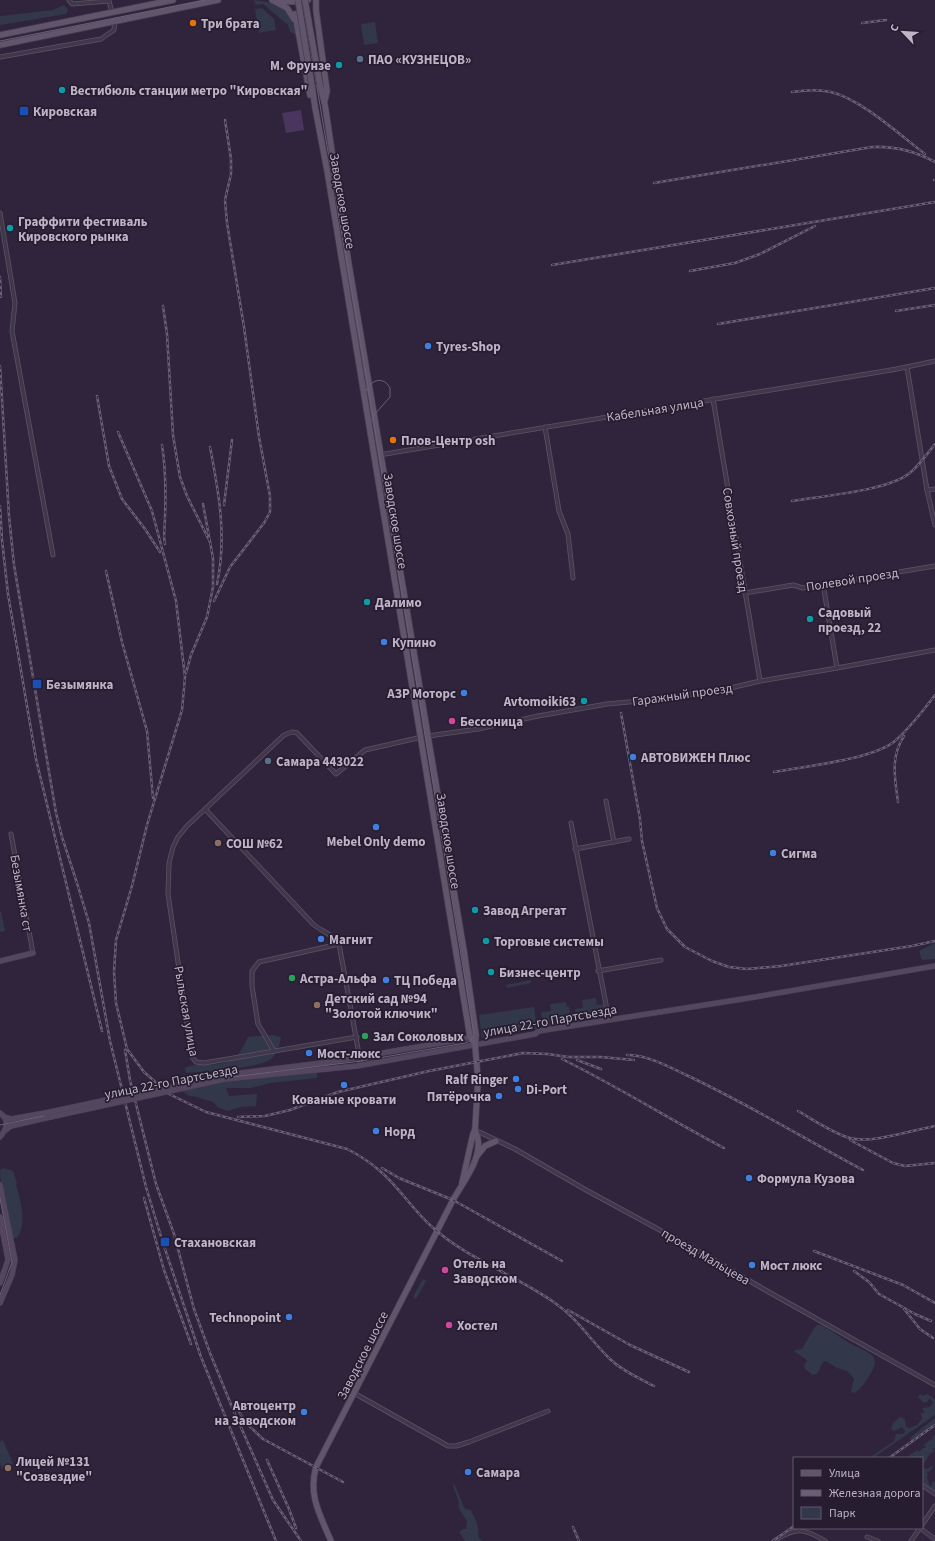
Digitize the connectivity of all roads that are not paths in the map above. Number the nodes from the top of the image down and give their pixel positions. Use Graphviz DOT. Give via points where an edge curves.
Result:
graph roads {
  1 [pos="69,0"];
  2 [pos="173,0"];
  3 [pos="218,0"];
  4 [pos="274,0"];
  5 [pos="305,0"];
  6 [pos="308,0"];
  7 [pos="316,0"];
  8 [pos="292,1"];
  9 [pos="112,12"];
  10 [pos="293,15"];
  11 [pos="115,20"];
  12 [pos="0,36"];
  13 [pos="0,45"];
  14 [pos="0,57"];
  15 [pos="325,105"];
  16 [pos="315,107"];
  17 [pos="334,168"];
  18 [pos="328,170"];
  19 [pos="0,213"];
  20 [pos="364,349"];
  21 [pos="357,351"];
  22 [pos="935,362"];
  23 [pos="907,367"];
  24 [pos="713,399"];
  25 [pos="545,427"];
  26 [pos="381,454"];
  27 [pos="374,456"];
  28 [pos="935,489"];
  29 [pos="927,490"];
  30 [pos="935,525"];
  31 [pos="53,555"];
  32 [pos="935,566"];
  33 [pos="573,578"];
  34 [pos="823,584"];
  35 [pos="745,593"];
  36 [pos="935,650"];
  37 [pos="837,668"];
  38 [pos="760,680"];
  39 [pos="297,733"];
  40 [pos="425,736"];
  41 [pos="606,801"];
  42 [pos="205,809"];
  43 [pos="571,823"];
  44 [pos="11,834"];
  45 [pos="629,839"];
  46 [pos="614,842"];
  47 [pos="575,849"];
  48 [pos="450,892"];
  49 [pos="339,944"];
  50 [pos="33,953"];
  51 [pos="661,960"];
  52 [pos="0,961"];
  53 [pos="935,966"];
  54 [pos="598,971"];
  55 [pos="609,1020"];
  56 [pos="357,1037"];
  57 [pos="470,1037"];
  58 [pos="475,1044"];
  59 [pos="274,1051"];
  60 [pos="360,1056"];
  61 [pos="361,1065"];
  62 [pos="224,1077"];
  63 [pos="2,1115"];
  64 [pos="46,1115"];
  65 [pos="6,1130"];
  66 [pos="475,1130"];
  67 [pos="0,1137"];
  68 [pos="496,1140"];
  69 [pos="477,1157"];
  70 [pos="462,1183"];
  71 [pos="0,1185"];
  72 [pos="0,1217"];
  73 [pos="0,1283"];
  74 [pos="0,1303"];
  75 [pos="935,1385"];
  76 [pos="354,1393"];
  77 [pos="548,1411"];
  78 [pos="923,1486"];
  79 [pos="935,1494"];
  80 [pos="935,1506"];
  81 [pos="923,1524"];
  82 [pos="919,1529"];
  83 [pos="921,1529"];
  84 [pos="867,1537"];
  85 [pos="935,1539"];
  86 [pos="331,1541"];
  87 [pos="774,1541"];
  88 [pos="825,1541"];
  89 [pos="878,1541"];
  90 [pos="911,1541"];
  1 -- 9 [label="street" via="72,4 109,1"];
  2 -- 9 [label="main road"];
  3 -- 11 [label="main road"];
  4 -- 8 [label="main road"];
  4 -- 10 [label="main road"];
  5 -- 15 [label="main road, Заводское шоссе, bridge"];
  6 -- 8 [label="main road"];
  7 -- 15 [label="main road" via="327,91"];
  8 -- 10 [label="main road"];
  8 -- 16 [label="main road, Заводское шоссе, bridge"];
  9 -- 12 [label="main road"];
  10 -- 16 [label="main road" via="309,92"];
  11 -- 13 [label="main road"];
  11 -- 14 [label="street" via="114,30 101,39"];
  15 -- 17 [label="main road, Заводское шоссе"];
  16 -- 18 [label="main road, Заводское шоссе"];
  17 -- 18 [label="main road"];
  17 -- 20 [label="main road, Заводское шоссе"];
  18 -- 21 [label="main road, Заводское шоссе"];
  19 -- 31 [label="street" via="15,303 12,331"];
  20 -- 21 [label="main road"];
  20 -- 26 [label="main road, Заводское шоссе"];
  21 -- 27 [label="main road, Заводское шоссе"];
  22 -- 23 [label="street, Кабельная улица"];
  23 -- 24 [label="street, Кабельная улица"];
  23 -- 29 [label="street"];
  24 -- 25 [label="street, Кабельная улица"];
  24 -- 35 [label="street, Совхозный проезд"];
  25 -- 26 [label="street, Кабельная улица"];
  25 -- 33 [label="street" via="558,511 568,534"];
  26 -- 27 [label="street, Кабельная улица"];
  26 -- 40 [label="main road, Заводское шоссе"];
  27 -- 40 [label="main road, Заводское шоссе"];
  28 -- 29 [label="street"];
  29 -- 30 [label="street"];
  32 -- 34 [label="street, Полевой проезд"];
  34 -- 35 [label="street, Полевой проезд" via="803,588 793,585"];
  34 -- 37 [label="street"];
  35 -- 38 [label="street, Совхозный проезд"];
  36 -- 37 [label="street, Гаражный проезд"];
  37 -- 38 [label="street, Гаражный проезд"];
  38 -- 40 [label="street, Гаражный проезд" via="726,689 607,704 478,729"];
  39 -- 40 [label="street, Гаражный проезд" via="336,774 365,750"];
  39 -- 42 [label="street, Рыльская улица" via="284,735"];
  40 -- 48 [label="main road, Заводское шоссе"];
  41 -- 46 [label="street"];
  42 -- 49 [label="street" via="313,924 329,933"];
  42 -- 59 [label="street, Рыльская улица" via="178,837 169,863 169,903 192,1057 196,1062 204,1063"];
  43 -- 47 [label="street"];
  44 -- 50 [label="street, Безымянка ст"];
  45 -- 46 [label="street"];
  46 -- 47 [label="street"];
  47 -- 54 [label="street"];
  48 -- 57 [label="main road, Заводское шоссе"];
  48 -- 58 [label="main road, Заводское шоссе" via="464,951 476,1035"];
  49 -- 56 [label="street"];
  49 -- 59 [label="street" via="259,962 252,971 259,1026"];
  50 -- 52 [label="main road"];
  51 -- 54 [label="street"];
  53 -- 55 [label="main road, улица 22-го Партсъезда"];
  54 -- 55 [label="street"];
  55 -- 58 [label="main road, улица 22-го Партсъезда"];
  56 -- 59 [label="street, Рыльская улица"];
  56 -- 60 [label="street"];
  57 -- 58 [label="main road, Заводское шоссе"];
  57 -- 60 [label="main road, улица 22-го Партсъезда"];
  58 -- 61 [label="main road, улица 22-го Партсъезда"];
  58 -- 66 [label="main road, Заводское шоссе" via="478,1080"];
  60 -- 61 [label="street"];
  60 -- 62 [label="main road, улица 22-го Партсъезда"];
  61 -- 62 [label="main road, улица 22-го Партсъезда"];
  62 -- 64 [label="main road, улица 22-го Партсъезда, bridge"];
  63 -- 64 [label="main road, улица 22-го Партсъезда" via="11,1119"];
  63 -- 65 [label="main road" via="7,1122"];
  64 -- 65 [label="main road, улица 22-го Партсъезда"];
  65 -- 67 [label="main road"];
  66 -- 68 [label="street, проезд Мальцева"];
  66 -- 69 [label="main road, Заводское шоссе" via="478,1136"];
  66 -- 70 [label="main road, Заводское шоссе"];
  68 -- 69 [label="main road" via="485,1146"];
  68 -- 75 [label="street, проезд Мальцева"];
  69 -- 70 [label="main road, Заводское шоссе" via="468,1177"];
  70 -- 76 [label="main road, Заводское шоссе"];
  71 -- 74 [label="main road" via="15,1260 12,1275"];
  72 -- 73 [label="main road" via="8,1260"];
  76 -- 77 [label="street" via="448,1446 469,1442"];
  76 -- 86 [label="main road, Заводское шоссе" via="316,1467 313,1482 314,1499"];
  78 -- 79 [label="street"];
  80 -- 81 [label="street"];
  82 -- 90 [label="street"];
  83 -- 85 [label="street"];
  84 -- 89 [label="street"];
  87 -- 88 [label="street" via="795,1531 810,1532"];
}
